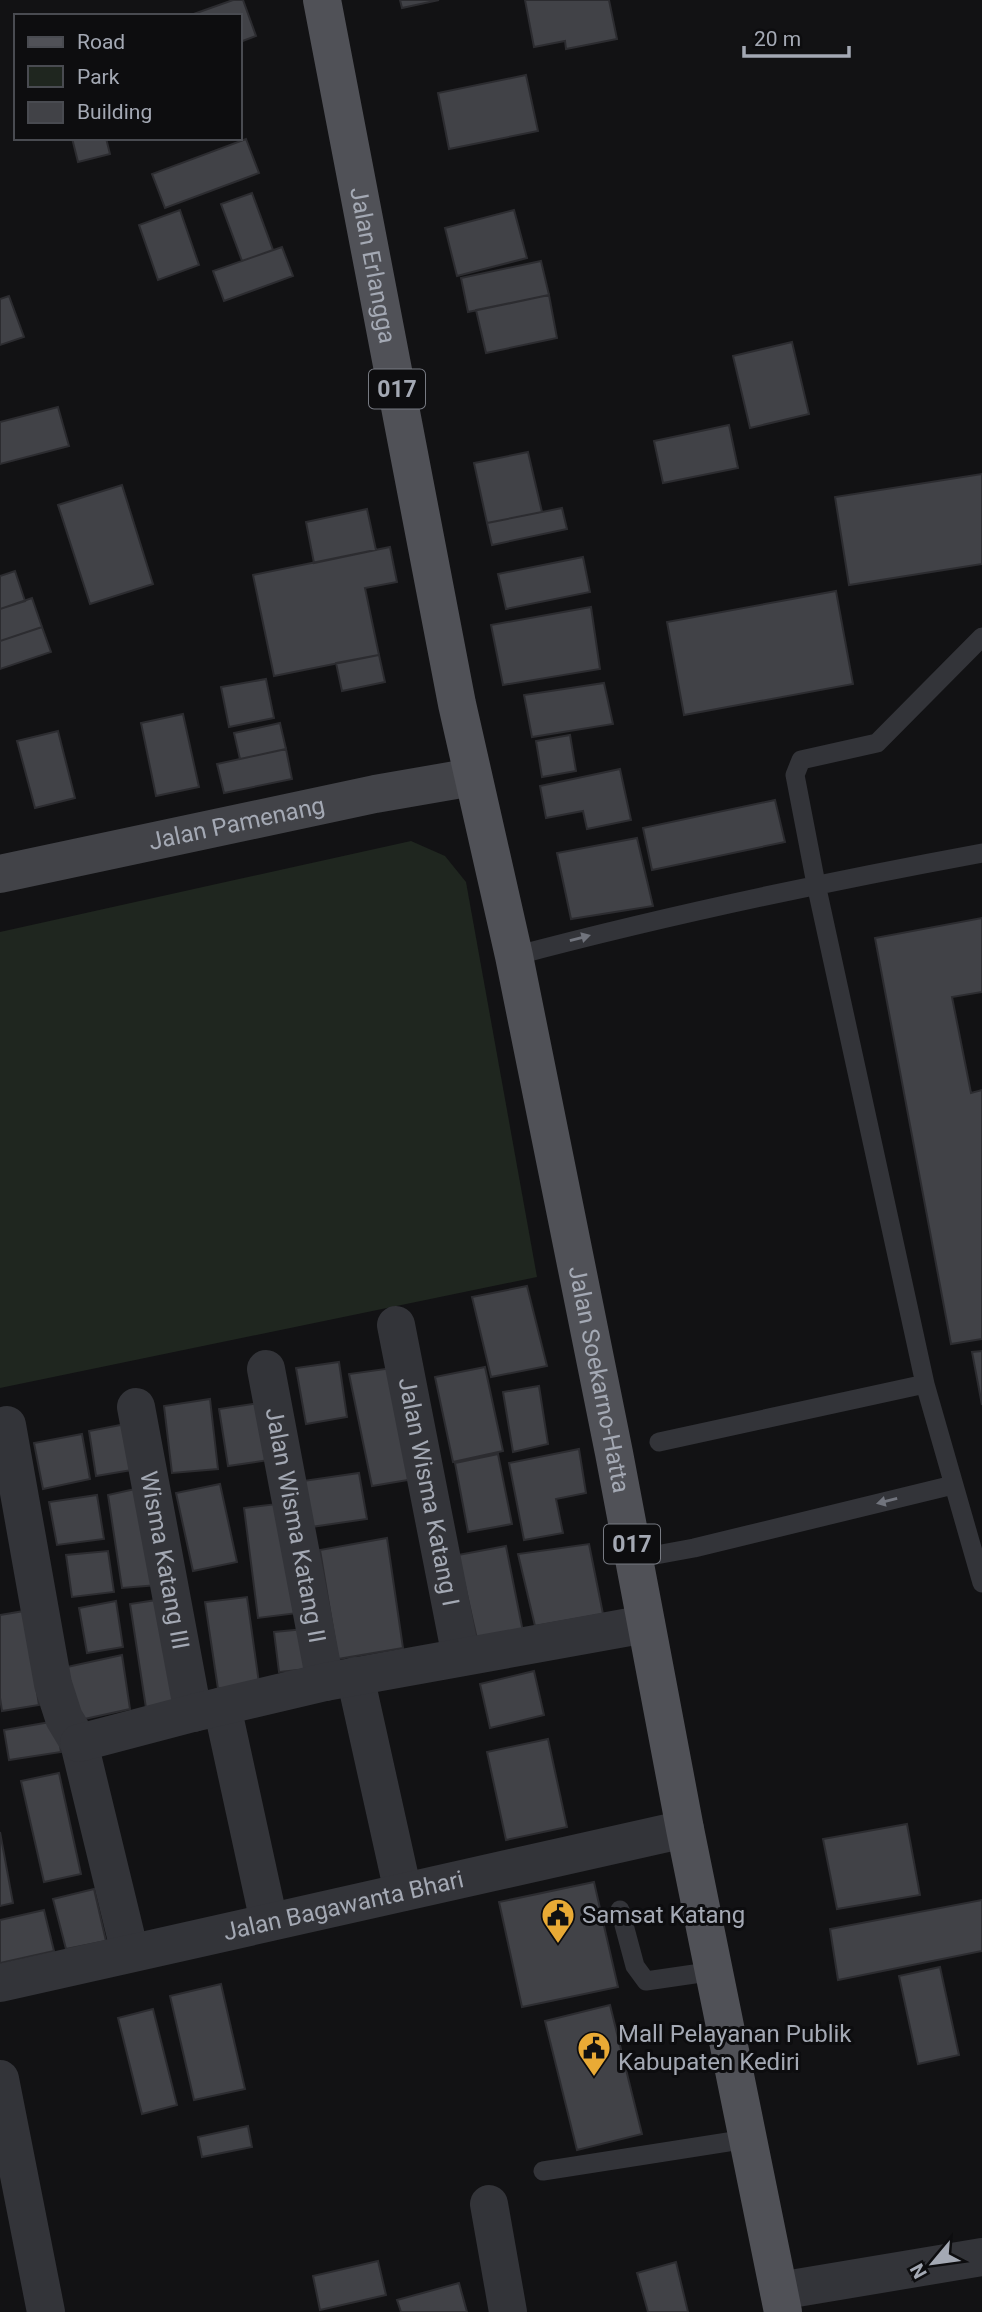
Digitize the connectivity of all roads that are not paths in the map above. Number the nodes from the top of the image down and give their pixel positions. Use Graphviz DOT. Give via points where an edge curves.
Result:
graph roads {
  1 [pos="322,0"];
  2 [pos="982,637"];
  3 [pos="473,777"];
  4 [pos="982,853"];
  5 [pos="0,874"];
  6 [pos="816,884"];
  7 [pos="514,956"];
  8 [pos="396,1325"];
  9 [pos="266,1369"];
  10 [pos="925,1384"];
  11 [pos="136,1407"];
  12 [pos="7,1425"];
  13 [pos="659,1442"];
  14 [pos="953,1485"];
  15 [pos="634,1559"];
  16 [pos="982,1583"];
  17 [pos="646,1624"];
  18 [pos="461,1657"];
  19 [pos="340,1679"];
  20 [pos="208,1710"];
  21 [pos="79,1743"];
  22 [pos="685,1829"];
  23 [pos="403,1892"];
  24 [pos="620,1910"];
  25 [pos="269,1922"];
  26 [pos="130,1953"];
  27 [pos="715,1971"];
  28 [pos="0,1983"];
  29 [pos="0,2079"];
  30 [pos="747,2139"];
  31 [pos="543,2171"];
  32 [pos="489,2204"];
  33 [pos="982,2257"];
  34 [pos="781,2302"];
  35 [pos="46,2312"];
  36 [pos="508,2312"];
  1 -- 3 [label="main road, Jalan Erlangga / 017"];
  2 -- 6 [label="lane" via="877,743 800,760 795,775"];
  3 -- 5 [label="main road, Jalan Pamenang"];
  3 -- 7 [label="main road, Jalan Soekarno-Hatta / 017"];
  4 -- 6 [label="lane"];
  7 -- 6 [label="lane, one-way"];
  6 -- 10 [label="lane"];
  7 -- 15 [label="main road, Jalan Soekarno-Hatta / 017"];
  8 -- 18 [label="street, Jalan Wisma Katang I"];
  9 -- 19 [label="street, Jalan Wisma Katang II"];
  10 -- 13 [label="lane"];
  10 -- 14 [label="lane"];
  11 -- 20 [label="street, Wisma Katang III"];
  12 -- 21 [label="street" via="53,1684 64,1718"];
  14 -- 15 [label="lane, one-way"];
  14 -- 16 [label="lane"];
  15 -- 17 [label="main road, Jalan Soekarno-Hatta / 017"];
  17 -- 18 [label="street"];
  17 -- 22 [label="main road, Jalan Soekarno-Hatta / 017"];
  18 -- 19 [label="street"];
  19 -- 20 [label="street"];
  19 -- 23 [label="street, Jalan Wisma Katang II"];
  20 -- 21 [label="street"];
  20 -- 25 [label="street, Wisma Katang III"];
  21 -- 26 [label="street"];
  22 -- 23 [label="street, Jalan Bagawanta Bhari"];
  22 -- 27 [label="main road, Jalan Soekarno-Hatta / 017"];
  23 -- 25 [label="street, Jalan Bagawanta Bhari"];
  24 -- 27 [label="lane" via="635,1966 646,1981"];
  25 -- 26 [label="street, Jalan Bagawanta Bhari"];
  26 -- 28 [label="street, Jalan Bagawanta Bhari"];
  27 -- 30 [label="main road, Jalan Soekarno-Hatta / 017"];
  29 -- 35 [label="street"];
  30 -- 31 [label="lane"];
  30 -- 34 [label="main road, Jalan Soekarno-Hatta / 017"];
  32 -- 36 [label="street"];
  33 -- 34 [label="street"];
}
